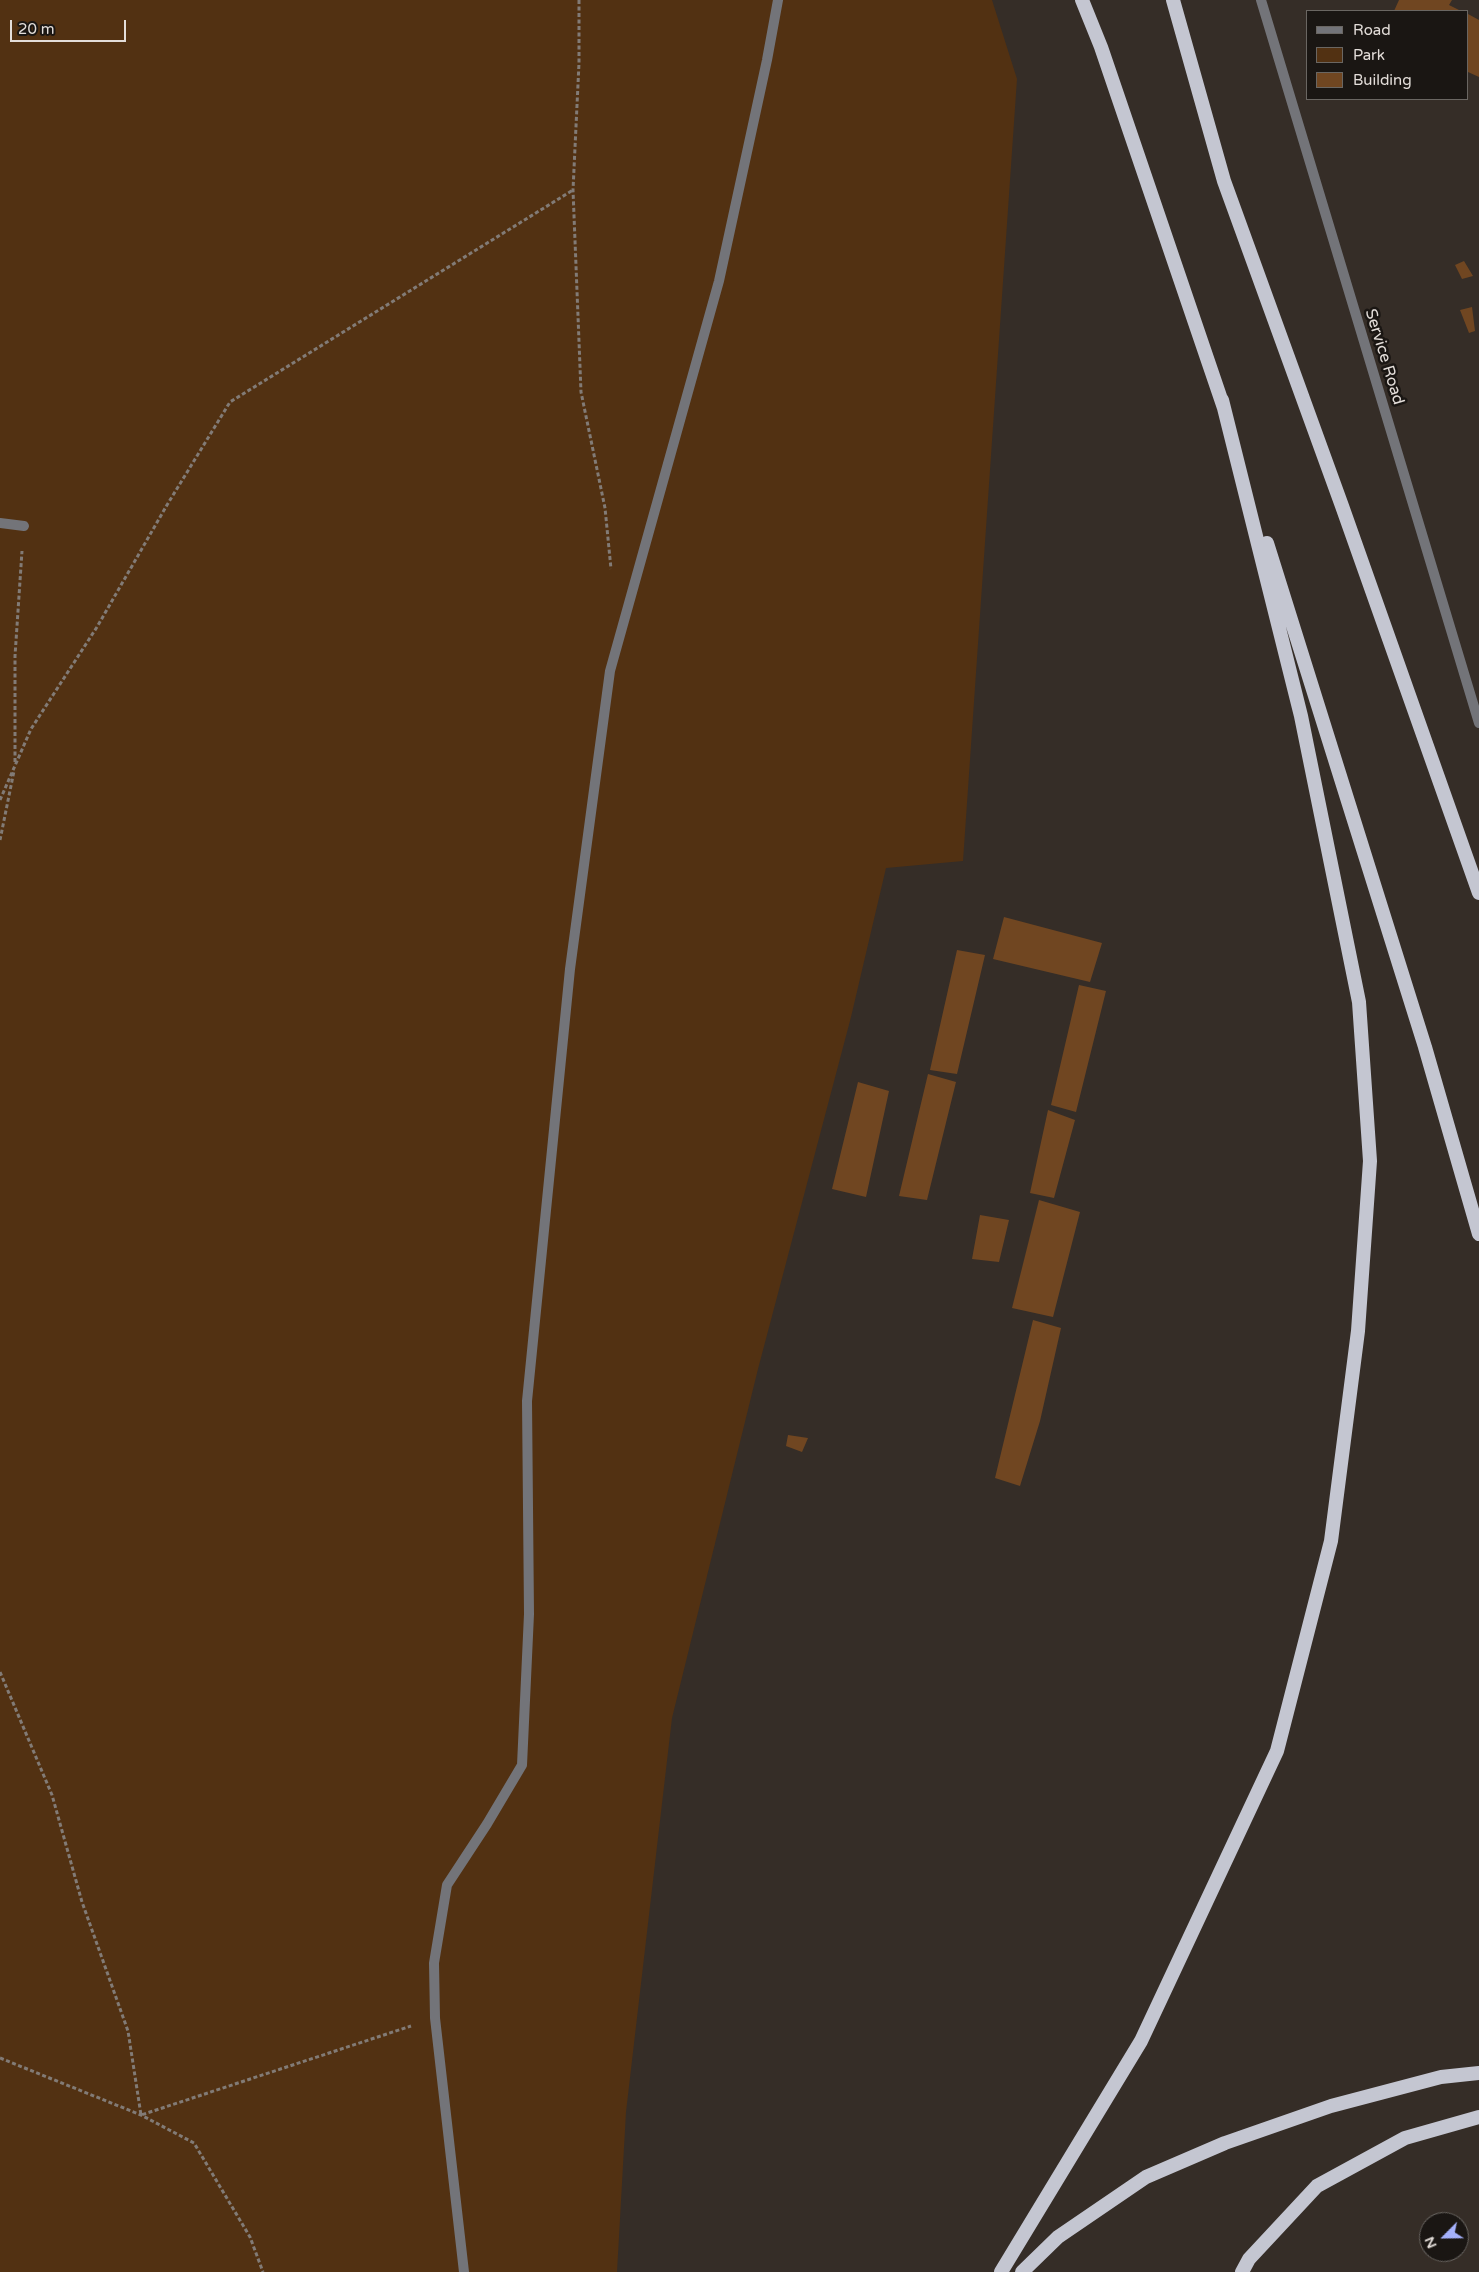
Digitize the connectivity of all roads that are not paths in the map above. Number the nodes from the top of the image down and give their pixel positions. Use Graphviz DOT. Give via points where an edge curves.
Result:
graph roads {
  1 [pos="778,0"];
  2 [pos="1082,0"];
  3 [pos="1173,0"];
  4 [pos="1260,0"];
  5 [pos="1222,400"];
  6 [pos="0,524"];
  7 [pos="24,526"];
  8 [pos="1479,723"];
  9 [pos="1479,893"];
  10 [pos="1479,1234"];
  11 [pos="1479,2073"];
  12 [pos="1479,2117"];
  13 [pos="464,2272"];
  14 [pos="1001,2272"];
  15 [pos="1022,2272"];
  16 [pos="1242,2272"];
  1 -- 13 [label="street" via="719,281 610,671 570,969 527,1401 529,1614 522,1765 447,1885 434,1963 435,2018"];
  2 -- 5 [label="highway"];
  3 -- 9 [label="highway" via="1224,181"];
  4 -- 8 [label="street, Service Road"];
  5 -- 10 [label="highway" via="1425,1047"];
  5 -- 14 [label="highway" via="1301,716 1359,1002 1370,1161 1358,1331 1331,1541 1277,1751 1141,2041"];
  6 -- 7 [label="street"];
  11 -- 15 [label="highway" via="1441,2077 1331,2106 1224,2143 1146,2177 1058,2237"];
  12 -- 16 [label="highway" via="1405,2138 1317,2186 1249,2259"];
}
